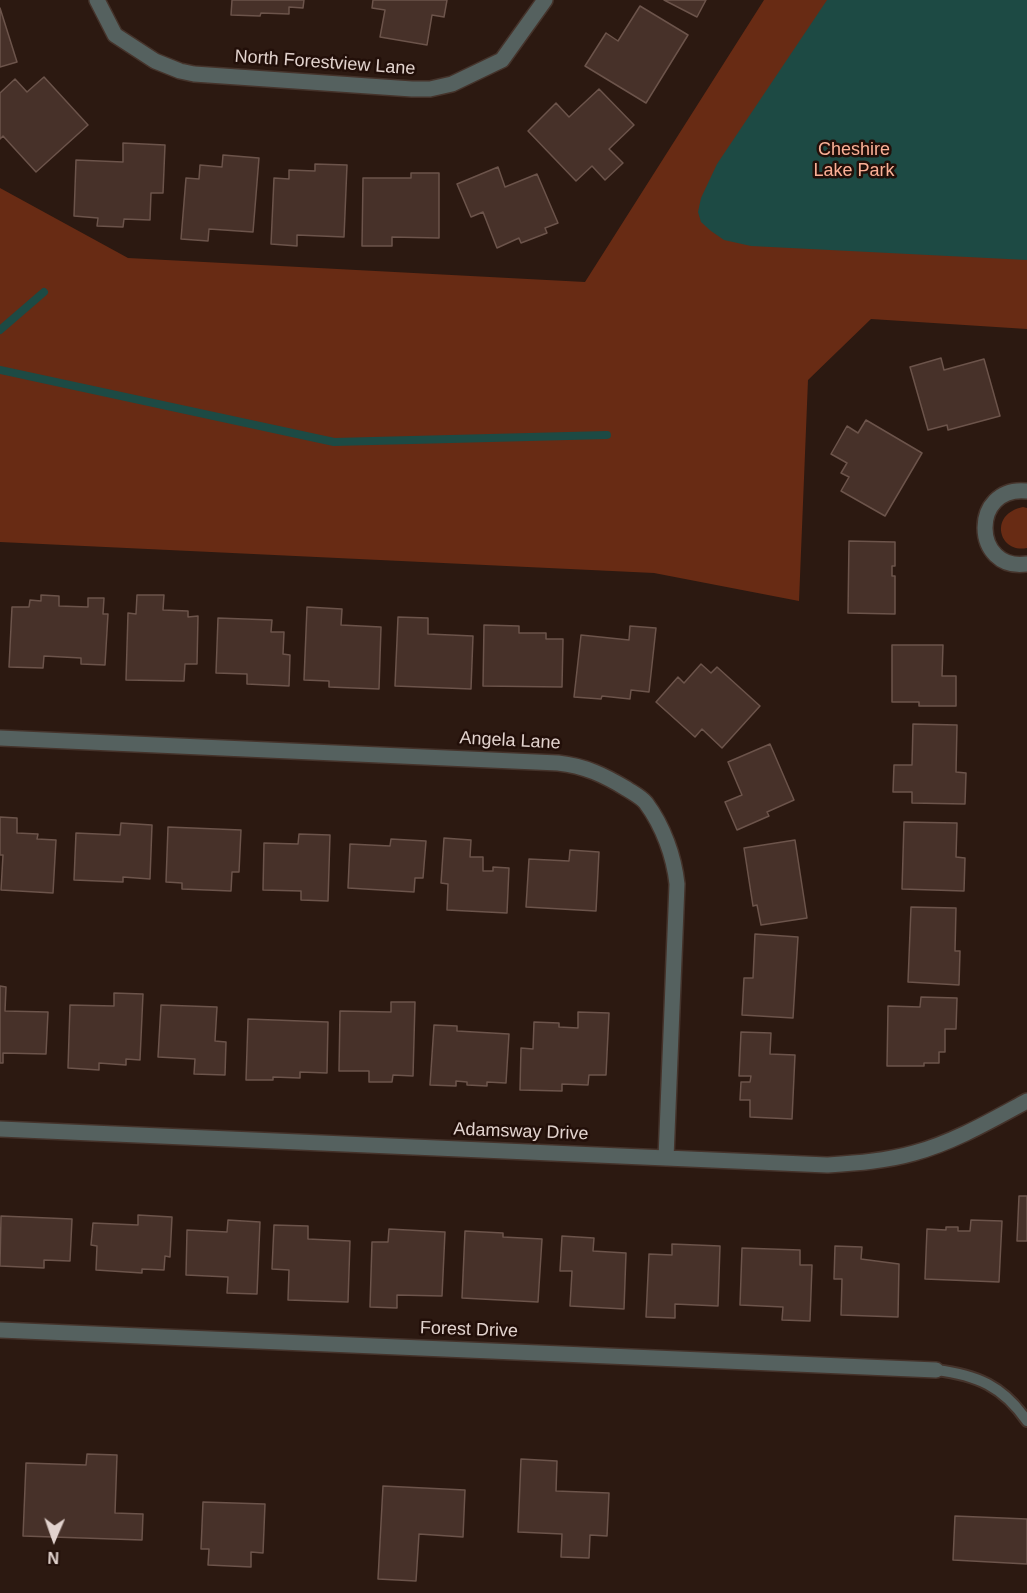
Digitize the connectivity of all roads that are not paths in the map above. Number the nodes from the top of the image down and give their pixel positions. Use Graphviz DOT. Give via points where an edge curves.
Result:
graph roads {
  1 [pos="97,0"];
  2 [pos="545,0"];
  3 [pos="1027,491"];
  4 [pos="1027,564"];
  5 [pos="0,738"];
  6 [pos="1027,1101"];
  7 [pos="0,1129"];
  8 [pos="666,1158"];
  9 [pos="0,1330"];
  10 [pos="936,1370"];
  11 [pos="1027,1422"];
  1 -- 2 [label="street, North Forestview Lane" via="115,34 155,61 180,71 430,89 452,84 502,60"];
  3 -- 4 [label="street" via="1007,493 996,500 984,522 989,546 998,556"];
  5 -- 8 [label="street, Angela Lane" via="558,763 606,776 645,801 668,843 676,868"];
  6 -- 8 [label="street, Adamsway Drive" via="942,1144 878,1161 827,1165"];
  7 -- 8 [label="street, Adamsway Drive"];
  9 -- 10 [label="street, Forest Drive"];
  10 -- 11 [label="lane" via="962,1373 988,1383 1008,1397"];
}
